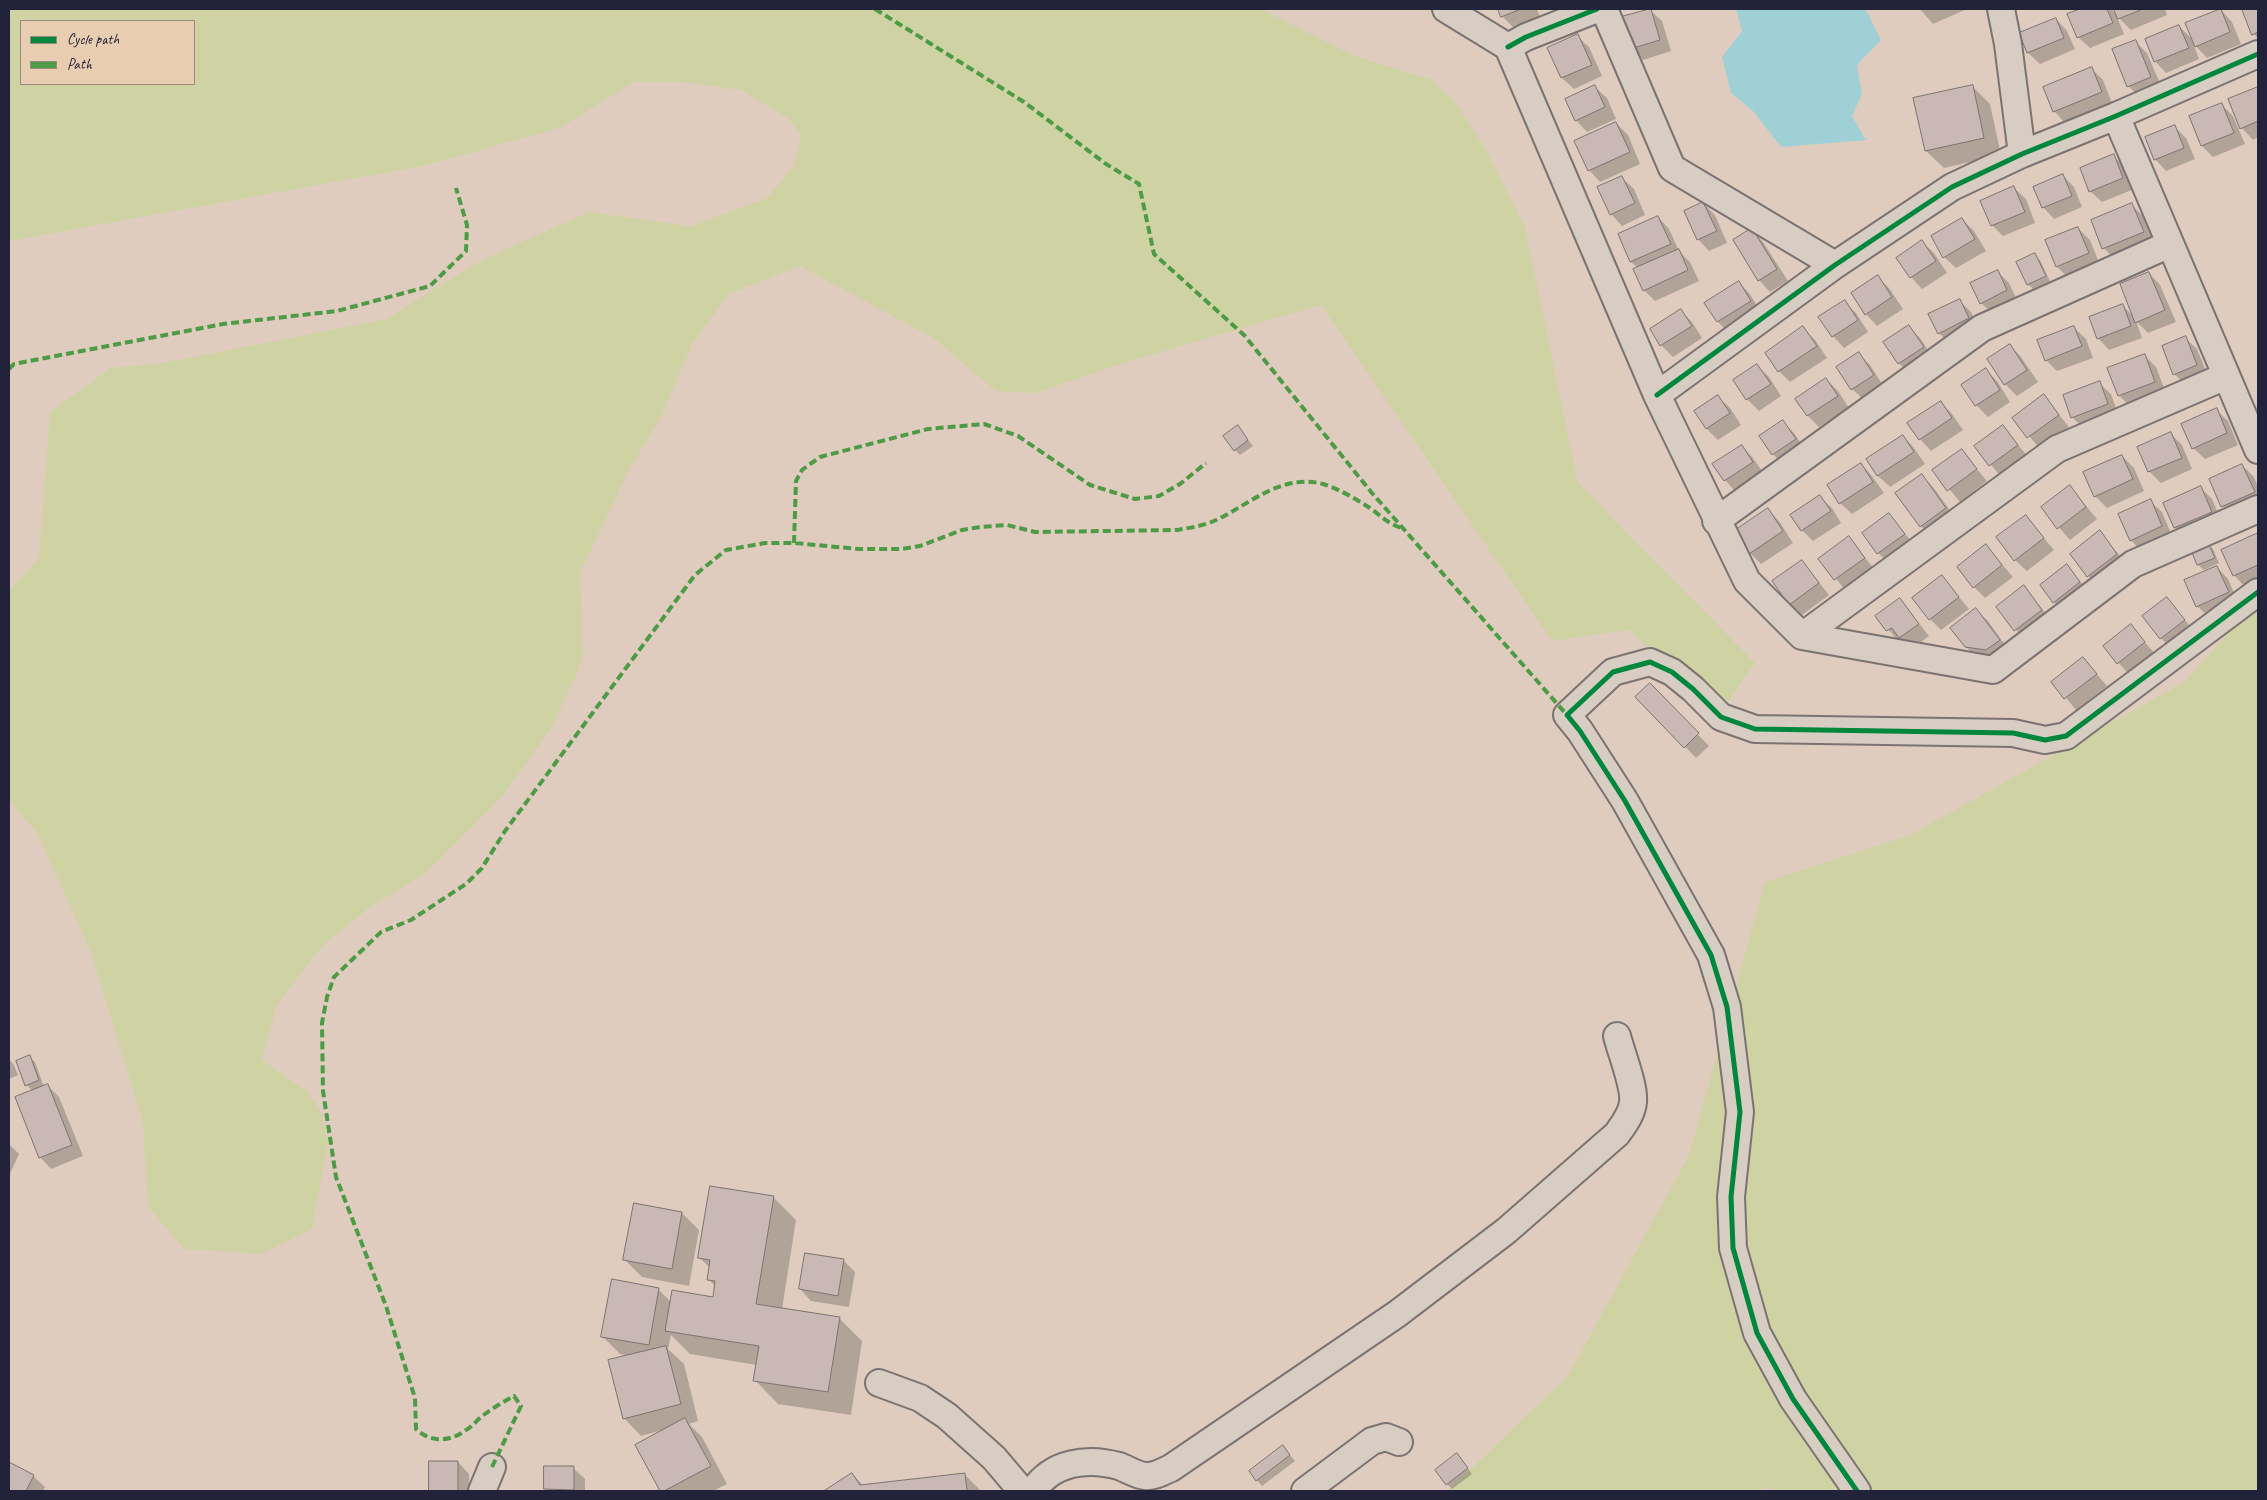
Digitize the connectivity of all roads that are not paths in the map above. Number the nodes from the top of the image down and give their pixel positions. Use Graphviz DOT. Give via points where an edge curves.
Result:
graph roads {
  1 [pos="1446,9"];
  2 [pos="1596,9"];
  3 [pos="1604,9"];
  4 [pos="2002,9"];
  5 [pos="1508,47"];
  6 [pos="2258,54"];
  7 [pos="2116,116"];
  8 [pos="2022,154"];
  9 [pos="2170,244"];
  10 [pos="1835,265"];
  11 [pos="2226,376"];
  12 [pos="1656,395"];
  13 [pos="2258,450"];
  14 [pos="2258,509"];
  15 [pos="1716,521"];
  16 [pos="2258,592"];
  17 [pos="1802,636"];
  18 [pos="1617,1036"];
  19 [pos="879,1383"];
  20 [pos="1399,1442"];
  21 [pos="492,1467"];
  22 [pos="1154,1483"];
  23 [pos="482,1491"];
  24 [pos="1022,1491"];
  25 [pos="1032,1491"];
  26 [pos="1305,1491"];
  27 [pos="1857,1491"];
  1 -- 5 [label="street"];
  2 -- 5 [label="street"];
  3 -- 10 [label="street" via="1672,168"];
  4 -- 8 [label="street"];
  5 -- 12 [label="street"];
  6 -- 7 [label="street"];
  7 -- 8 [label="street"];
  7 -- 9 [label="street"];
  8 -- 10 [label="street" via="1952,186"];
  9 -- 11 [label="street"];
  9 -- 15 [label="street" via="1982,328"];
  10 -- 12 [label="street"];
  11 -- 13 [label="street"];
  11 -- 17 [label="street" via="2057,449"];
  12 -- 15 [label="street"];
  14 -- 17 [label="street" via="2133,564 1994,670"];
  15 -- 17 [label="street" via="1747,582"];
  16 -- 27 [label="street" via="2066,736 2045,740 2012,733 1755,729 1722,717 1672,672 1650,662 1613,672 1567,714 1625,801 1711,955 1727,1007 1740,1112 1731,1197 1733,1248 1757,1332 1793,1399"];
  18 -- 22 [label="street" via="1633,1102 1629,1117 1617,1134 1506,1231 1398,1314 1171,1468"];
  19 -- 24 [label="street" via="920,1398 947,1416 994,1458"];
  20 -- 26 [label="street" via="1386,1437 1372,1441"];
  21 -- 23 [label="street"];
  22 -- 25 [label="street" via="1144,1476 1099,1461 1068,1464 1049,1472"];
}
